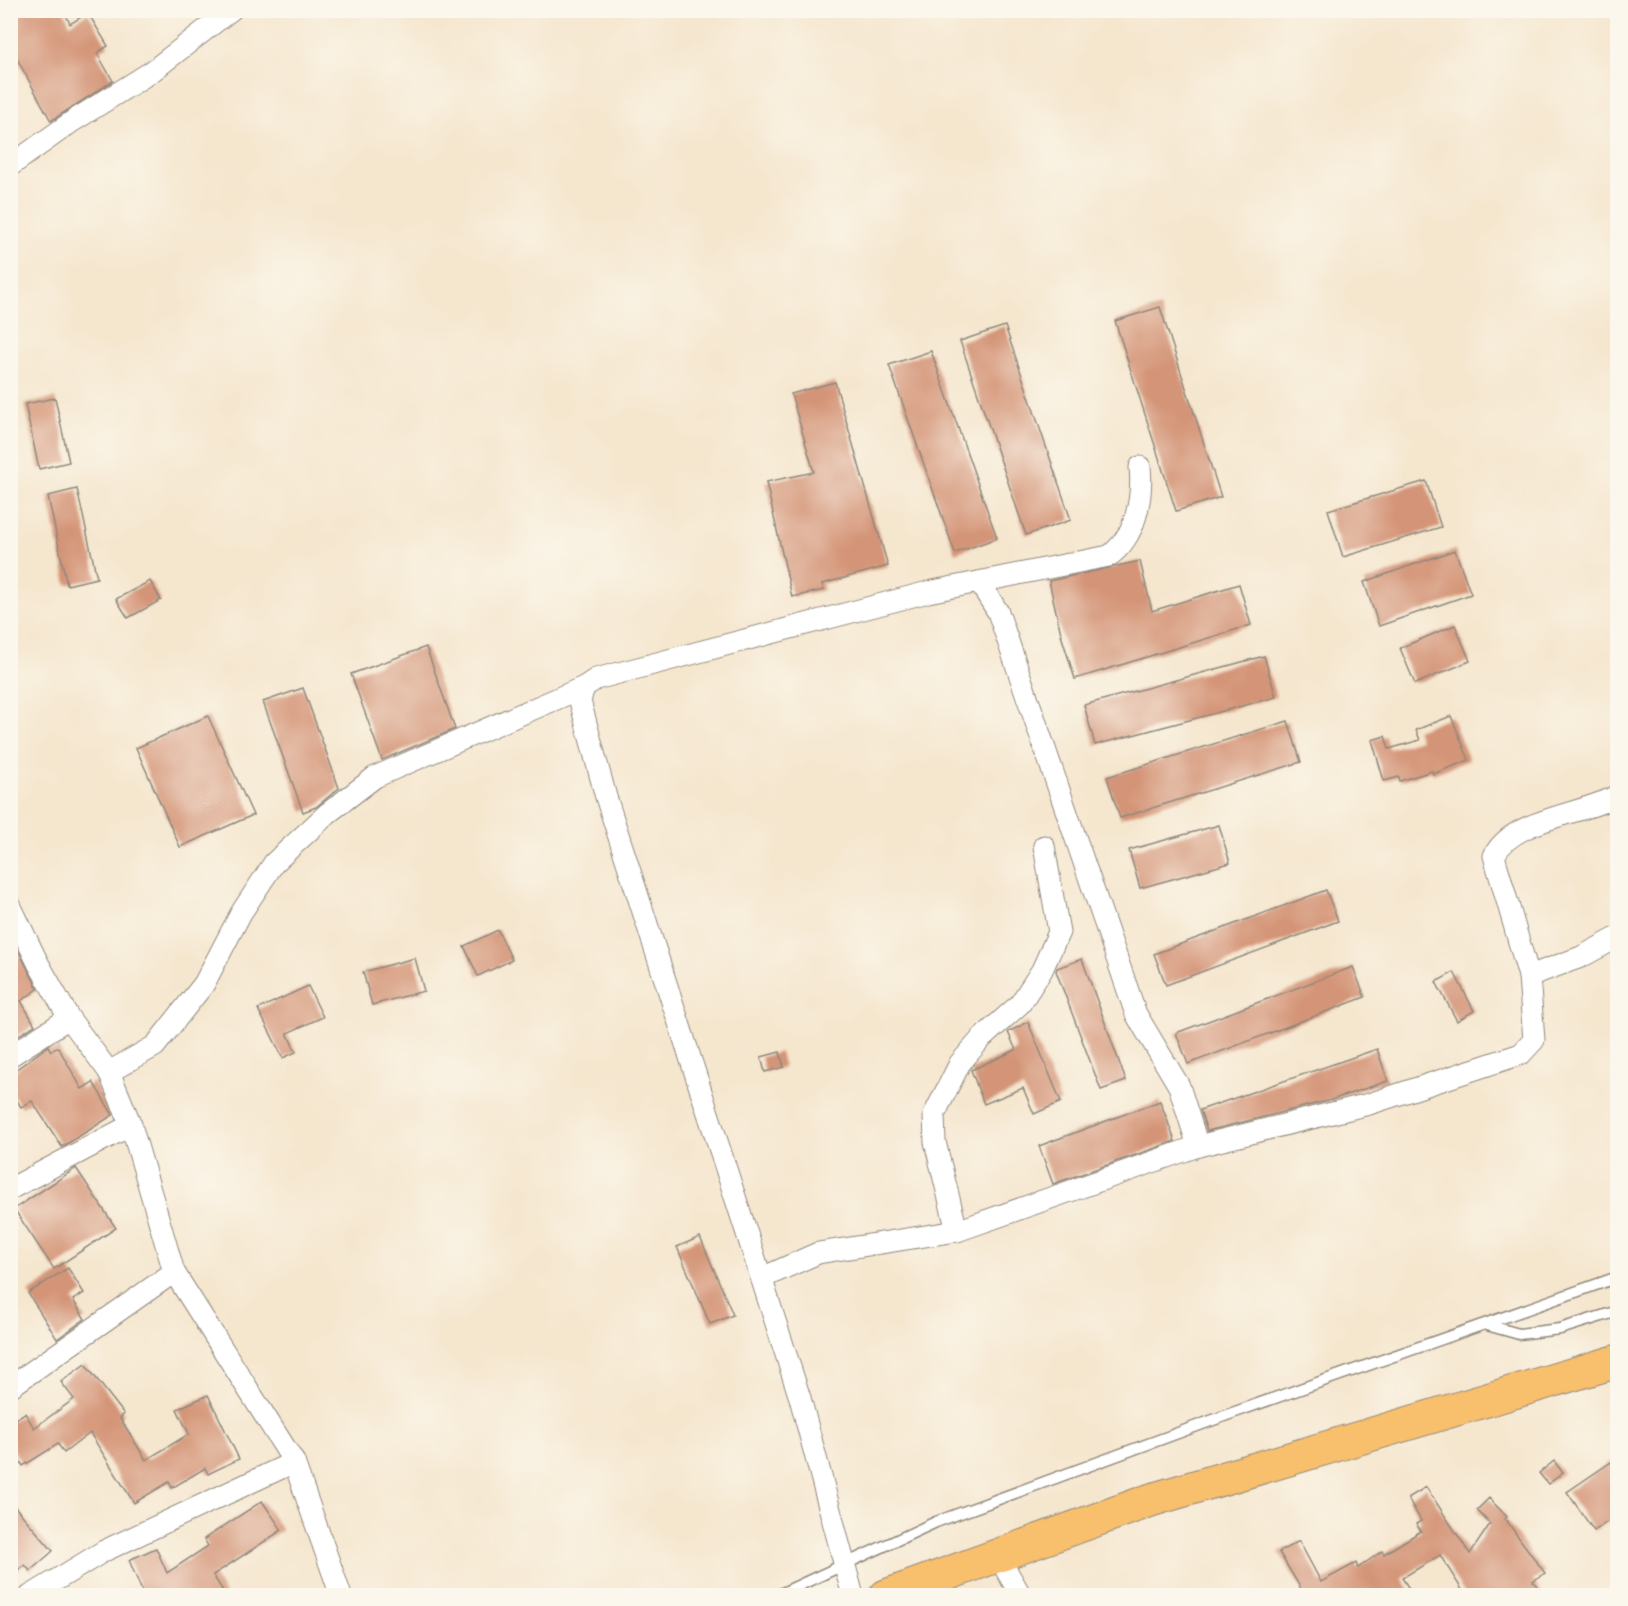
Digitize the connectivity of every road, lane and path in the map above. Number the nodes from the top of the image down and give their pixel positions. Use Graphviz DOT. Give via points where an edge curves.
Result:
graph roads {
  1 [pos="231,10"];
  2 [pos="10,165"];
  3 [pos="1140,467"];
  4 [pos="1004,577"];
  5 [pos="979,582"];
  6 [pos="998,612"];
  7 [pos="584,687"];
  8 [pos="1617,795"];
  9 [pos="1044,846"];
  10 [pos="10,905"];
  11 [pos="1617,937"];
  12 [pos="1530,976"];
  13 [pos="69,1018"];
  14 [pos="10,1056"];
  15 [pos="109,1072"];
  16 [pos="130,1125"];
  17 [pos="1198,1146"];
  18 [pos="10,1190"];
  19 [pos="957,1231"];
  20 [pos="174,1272"];
  21 [pos="1617,1277"];
  22 [pos="762,1278"];
  23 [pos="1617,1311"];
  24 [pos="1487,1324"];
  25 [pos="1617,1360"];
  26 [pos="10,1388"];
  27 [pos="294,1462"];
  28 [pos="997,1554"];
  29 [pos="844,1564"];
  30 [pos="30,1596"];
  31 [pos="341,1596"];
  32 [pos="776,1596"];
  33 [pos="853,1596"];
  34 [pos="886,1596"];
  35 [pos="1021,1596"];
  1 -- 2 [label="street" via="159,66"];
  3 -- 4 [label="street" via="1142,482 1136,512 1131,530 1117,550 1109,556"];
  4 -- 5 [label="street"];
  4 -- 6 [label="street"];
  5 -- 6 [label="street"];
  5 -- 7 [label="street" via="596,679"];
  6 -- 17 [label="street" via="1136,1014 1179,1086"];
  7 -- 15 [label="street" via="375,777 328,813 274,863 241,913 204,984 155,1046"];
  7 -- 22 [label="street" via="580,701 606,797"];
  8 -- 12 [label="street" via="1516,833 1498,847 1494,856"];
  9 -- 19 [label="street" via="1059,932 1042,970 1020,1004 960,1063 934,1115 935,1142"];
  10 -- 13 [label="street"];
  11 -- 12 [label="street" via="1581,957"];
  12 -- 17 [label="street" via="1534,1040 1521,1054 1369,1104"];
  13 -- 14 [label="street"];
  13 -- 15 [label="street"];
  15 -- 16 [label="street"];
  16 -- 18 [label="street"];
  16 -- 20 [label="street"];
  17 -- 19 [label="street"];
  19 -- 22 [label="street" via="818,1253"];
  20 -- 26 [label="street"];
  20 -- 27 [label="street"];
  21 -- 24 [label="lane"];
  22 -- 29 [label="street" via="800,1398"];
  23 -- 24 [label="lane" via="1560,1329 1519,1334"];
  24 -- 29 [label="lane" via="936,1522"];
  25 -- 28 [label="main road" via="1151,1500"];
  27 -- 30 [label="street" via="104,1551"];
  27 -- 31 [label="street"];
  28 -- 34 [label="main road"];
  28 -- 35 [label="street"];
  29 -- 32 [label="lane"];
  29 -- 33 [label="street"];
}
